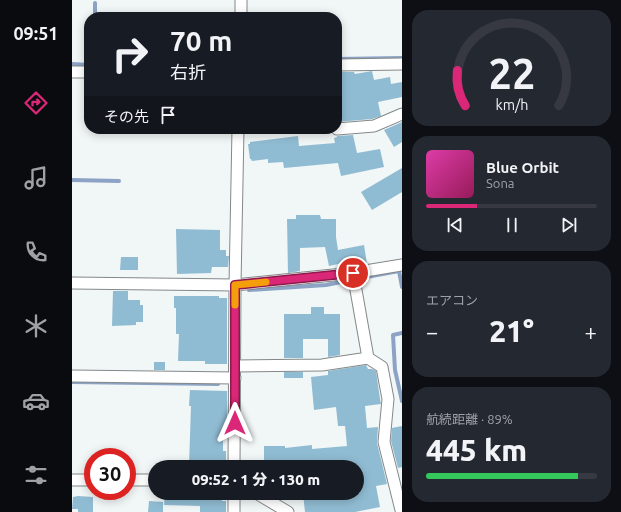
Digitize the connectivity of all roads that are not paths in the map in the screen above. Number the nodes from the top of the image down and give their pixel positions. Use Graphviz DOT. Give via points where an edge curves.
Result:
graph roads {
  1 [pos="241,0"];
  2 [pos="241,12"];
  3 [pos="402,64"];
  4 [pos="342,65"];
  5 [pos="72,72"];
  6 [pos="84,72"];
  7 [pos="402,114"];
  8 [pos="342,129"];
  9 [pos="238,134"];
  10 [pos="402,265"];
  11 [pos="353,273"];
  12 [pos="72,283"];
  13 [pos="235,285"];
  14 [pos="368,358"];
  15 [pos="235,366"];
  16 [pos="72,376"];
  17 [pos="235,378"];
  18 [pos="234,460"];
  19 [pos="72,480"];
  20 [pos="84,480"];
  21 [pos="136,480"];
  22 [pos="148,480"];
  23 [pos="234,500"];
  24 [pos="268,500"];
  25 [pos="398,510"];
  26 [pos="234,512"];
  27 [pos="288,512"];
  1 -- 2 [label="street"];
  3 -- 4 [label="street"];
  5 -- 6 [label="street"];
  7 -- 8 [label="street" via="374,126"];
  9 -- 13 [label="street"];
  10 -- 11 [label="street"];
  11 -- 13 [label="street"];
  11 -- 14 [label="street"];
  12 -- 13 [label="street"];
  13 -- 15 [label="street"];
  14 -- 15 [label="street" via="322,365"];
  14 -- 25 [label="street" via="382,367 388,399 384,442"];
  15 -- 17 [label="street"];
  16 -- 17 [label="street"];
  17 -- 18 [label="street"];
  19 -- 20 [label="street"];
  21 -- 22 [label="street"];
  23 -- 26 [label="street"];
  24 -- 27 [label="street"];
}
